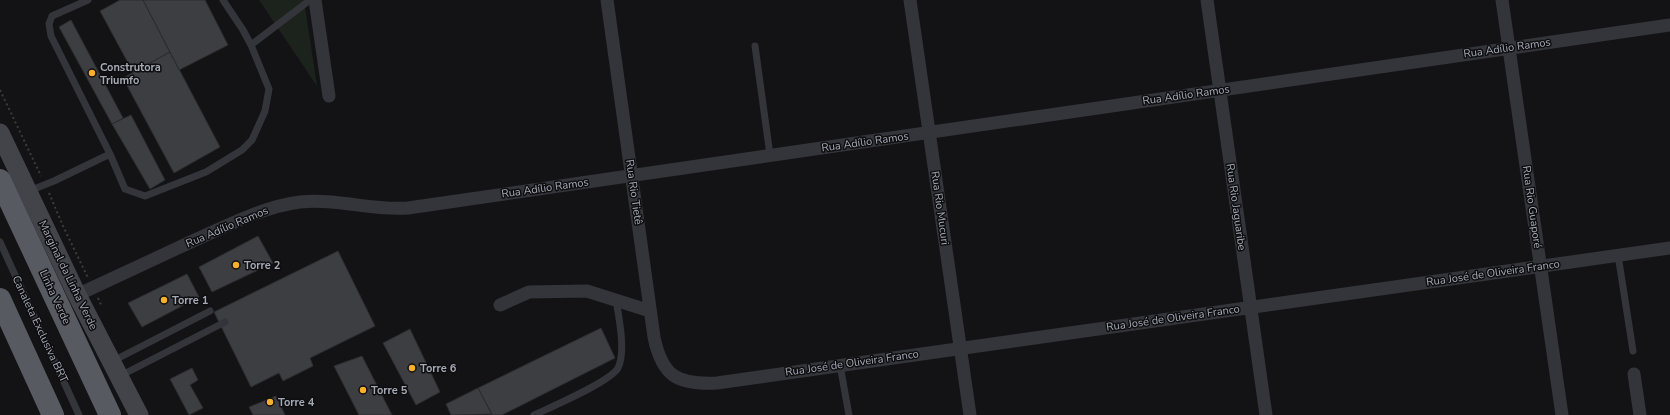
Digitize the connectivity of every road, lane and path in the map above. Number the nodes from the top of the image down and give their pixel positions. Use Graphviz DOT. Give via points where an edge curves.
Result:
graph roads {
  1 [pos="88,0"];
  2 [pos="223,0"];
  3 [pos="310,0"];
  4 [pos="315,0"];
  5 [pos="607,0"];
  6 [pos="910,0"];
  7 [pos="1206,0"];
  8 [pos="1502,0"];
  9 [pos="1670,25"];
  10 [pos="252,45"];
  11 [pos="755,46"];
  12 [pos="1509,48"];
  13 [pos="1219,90"];
  14 [pos="329,96"];
  15 [pos="929,132"];
  16 [pos="0,133"];
  17 [pos="110,154"];
  18 [pos="770,156"];
  19 [pos="632,176"];
  20 [pos="0,180"];
  21 [pos="27,192"];
  22 [pos="0,242"];
  23 [pos="1670,248"];
  24 [pos="1618,255"];
  25 [pos="1540,266"];
  26 [pos="77,295"];
  27 [pos="0,299"];
  28 [pos="616,300"];
  29 [pos="500,305"];
  30 [pos="1250,307"];
  31 [pos="650,311"];
  32 [pos="210,312"];
  33 [pos="225,322"];
  34 [pos="960,348"];
  35 [pos="1633,351"];
  36 [pos="840,365"];
  37 [pos="115,369"];
  38 [pos="1634,374"];
  39 [pos="676,378"];
  40 [pos="53,415"];
  41 [pos="79,415"];
  42 [pos="110,415"];
  43 [pos="139,415"];
  44 [pos="534,415"];
  45 [pos="849,415"];
  46 [pos="970,415"];
  47 [pos="1266,415"];
  48 [pos="1562,415"];
  49 [pos="1640,415"];
  1 -- 17 [label="lane" via="52,16 49,24 51,36"];
  2 -- 10 [label="lane"];
  3 -- 10 [label="lane"];
  4 -- 14 [label="street"];
  5 -- 19 [label="street, Rua Rio Tietê"];
  6 -- 15 [label="street, Rua Rio Mucuri"];
  7 -- 13 [label="street, Rua Rio Jaguaribe"];
  8 -- 12 [label="street, Rua Rio Guaporé"];
  9 -- 12 [label="street, Rua Adílio Ramos"];
  10 -- 17 [label="lane" via="269,88 266,111 252,140 242,150 206,172 145,196 125,189"];
  11 -- 18 [label="lane"];
  12 -- 13 [label="street, Rua Adílio Ramos"];
  12 -- 25 [label="street, Rua Rio Guaporé"];
  13 -- 15 [label="street, Rua Adílio Ramos"];
  13 -- 30 [label="street, Rua Rio Jaguaribe"];
  15 -- 18 [label="street, Rua Adílio Ramos"];
  15 -- 34 [label="street, Rua Rio Mucuri"];
  16 -- 21 [label="main road, Marginal da Linha Verde"];
  17 -- 21 [label="lane"];
  18 -- 19 [label="street, Rua Adílio Ramos"];
  19 -- 26 [label="street, Rua Adílio Ramos" via="408,208 320,202 281,205 239,220"];
  19 -- 31 [label="street, Rua Rio Tietê"];
  20 -- 42 [label="highway, Linha Verde"];
  21 -- 26 [label="main road, Marginal da Linha Verde"];
  22 -- 41 [label="lane, Canaleta Exclusiva BRT"];
  23 -- 24 [label="street, Rua José de Oliveira Franco"];
  24 -- 25 [label="street, Rua José de Oliveira Franco"];
  24 -- 35 [label="lane"];
  25 -- 30 [label="street, Rua José de Oliveira Franco"];
  25 -- 48 [label="street, Rua Rio Guaporé"];
  26 -- 37 [label="main road, Marginal da Linha Verde"];
  27 -- 40 [label="highway"];
  28 -- 29 [label="street" via="587,291 529,292"];
  28 -- 31 [label="street"];
  28 -- 44 [label="lane" via="622,347 618,368 606,379"];
  30 -- 34 [label="street, Rua José de Oliveira Franco"];
  30 -- 47 [label="street, Rua Rio Jaguaribe"];
  31 -- 39 [label="street, Rua Rio Tietê" via="656,350 666,369"];
  32 -- 37 [label="lane"];
  33 -- 37 [label="lane"];
  34 -- 36 [label="street, Rua José de Oliveira Franco"];
  34 -- 46 [label="street, Rua Rio Mucuri"];
  36 -- 39 [label="street, Rua José de Oliveira Franco" via="716,382 688,382"];
  36 -- 45 [label="lane"];
  37 -- 43 [label="main road, Marginal da Linha Verde"];
  38 -- 49 [label="street"];
}
